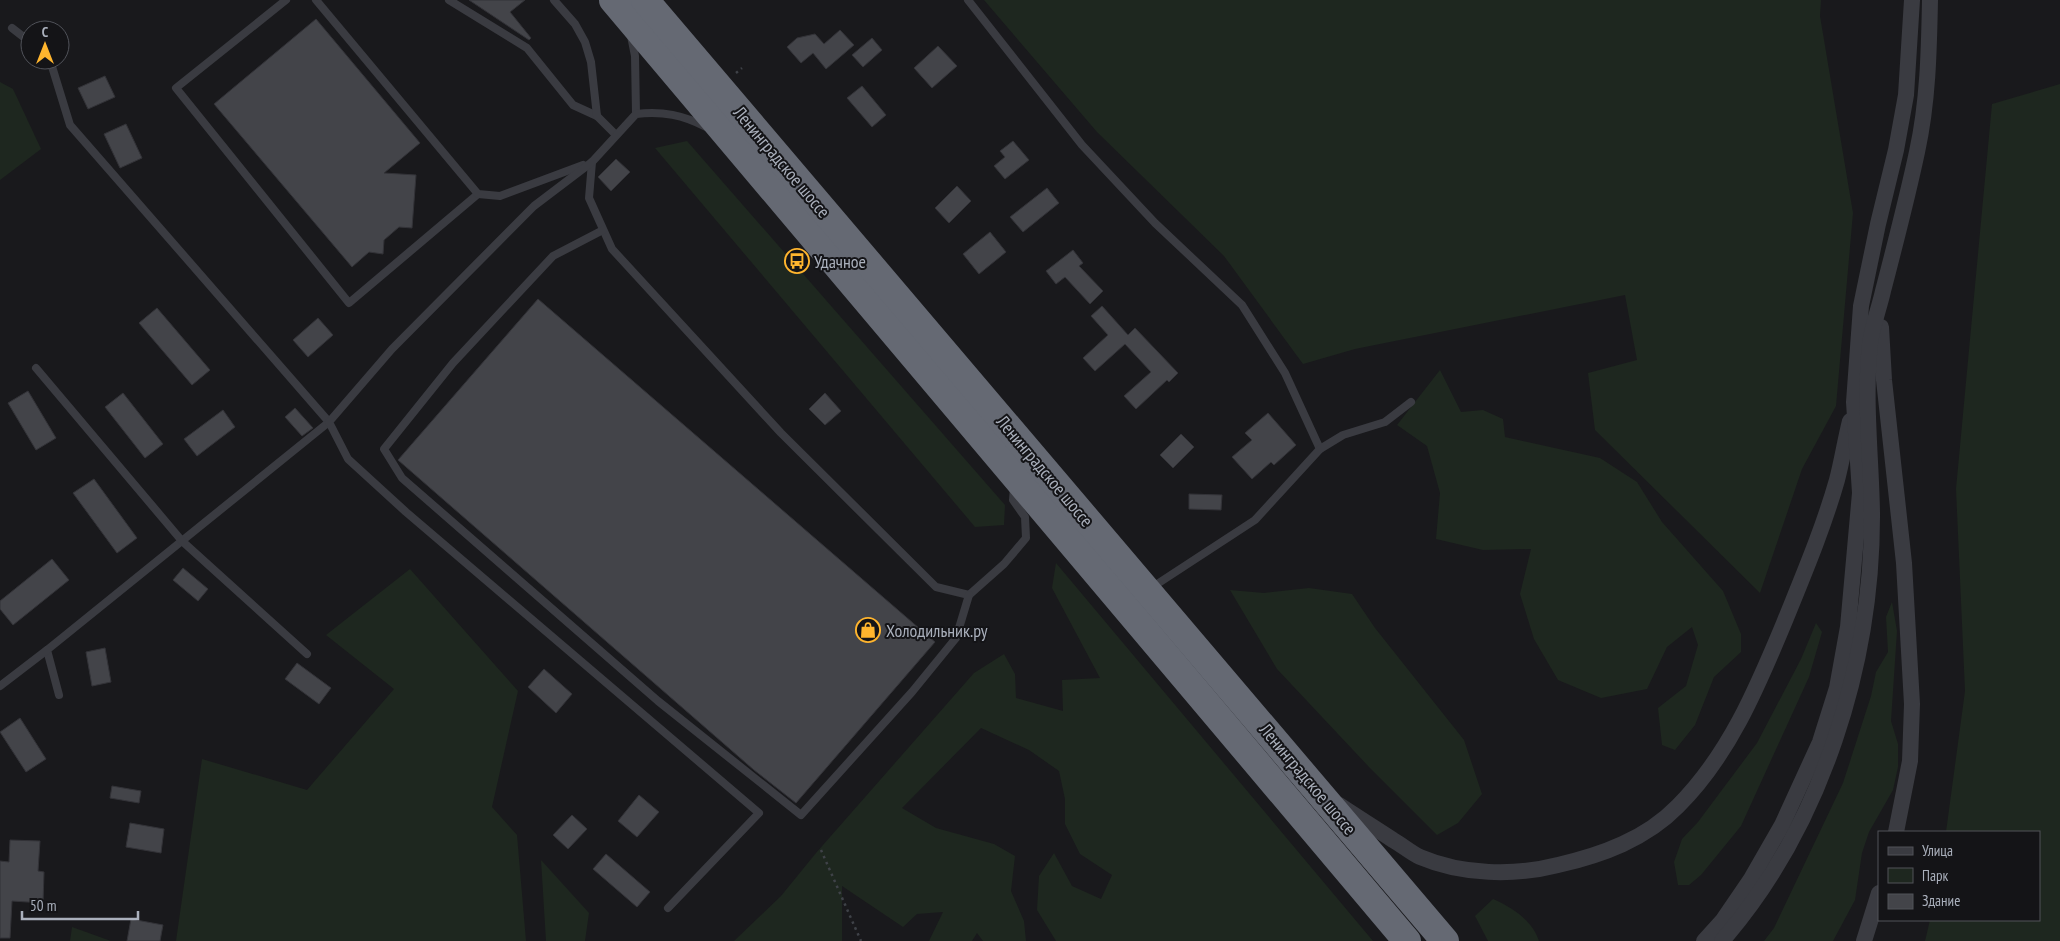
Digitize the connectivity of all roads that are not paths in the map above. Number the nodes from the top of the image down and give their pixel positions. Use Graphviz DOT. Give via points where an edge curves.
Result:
graph roads {
  1 [pos="286,0"];
  2 [pos="316,0"];
  3 [pos="449,0"];
  4 [pos="554,0"];
  5 [pos="968,0"];
  6 [pos="1912,0"];
  7 [pos="1930,0"];
  8 [pos="628,5"];
  9 [pos="12,28"];
  10 [pos="20,34"];
  11 [pos="53,70"];
  12 [pos="636,114"];
  13 [pos="597,116"];
  14 [pos="616,135"];
  15 [pos="731,138"];
  16 [pos="592,162"];
  17 [pos="478,194"];
  18 [pos="603,230"];
  19 [pos="1883,292"];
  20 [pos="36,368"];
  21 [pos="1411,402"];
  22 [pos="1854,402"];
  23 [pos="329,422"];
  24 [pos="1320,449"];
  25 [pos="1014,475"];
  26 [pos="182,541"];
  27 [pos="1147,591"];
  28 [pos="969,595"];
  29 [pos="47,650"];
  30 [pos="307,654"];
  31 [pos="0,686"];
  32 [pos="59,696"];
  33 [pos="1318,791"];
  34 [pos="1896,831"];
  35 [pos="1878,896"];
  36 [pos="668,908"];
  37 [pos="1407,941"];
  38 [pos="1445,941"];
  39 [pos="1704,941"];
  40 [pos="1722,941"];
  41 [pos="1864,941"];
  1 -- 17 [label="lane" via="176,88 349,303"];
  2 -- 17 [label="lane"];
  3 -- 13 [label="lane" via="527,48 572,105"];
  4 -- 13 [label="lane" via="575,24 585,42 591,62"];
  5 -- 24 [label="lane" via="1082,145 1155,223 1242,305 1285,373"];
  6 -- 22 [label="street" via="1906,95 1861,306"];
  7 -- 19 [label="street" via="1926,92 1919,141"];
  8 -- 12 [label="lane" via="635,56"];
  8 -- 15 [label="highway, Ленинградское шоссе"];
  8 -- 27 [label="highway, Ленинградское шоссе"];
  9 -- 10 [label="lane"];
  11 -- 23 [label="lane" via="70,125"];
  12 -- 14 [label="lane"];
  12 -- 15 [label="lane" via="657,112 685,117"];
  13 -- 14 [label="lane"];
  14 -- 16 [label="lane"];
  15 -- 25 [label="highway, Ленинградское шоссе"];
  16 -- 17 [label="lane" via="500,196"];
  16 -- 18 [label="lane" via="589,198"];
  16 -- 23 [label="lane" via="534,206 392,349"];
  18 -- 28 [label="lane" via="612,249 781,433 936,587"];
  18 -- 28 [label="lane" via="554,256 453,363 384,449 402,478 658,702 801,815 956,638"];
  19 -- 34 [label="street" via="1880,337 1904,563 1912,704 1910,761"];
  19 -- 40 [label="street" via="1870,342 1867,407 1872,514 1862,627 1851,691 1807,807 1745,915"];
  20 -- 26 [label="lane"];
  21 -- 24 [label="lane" via="1385,422 1343,435"];
  22 -- 33 [label="street" via="1837,479 1814,548 1757,686 1736,728 1706,774 1678,807 1648,830 1615,849 1535,871 1456,868 1420,857"];
  22 -- 39 [label="street" via="1860,494 1848,627 1837,688 1820,742 1782,825 1724,920"];
  23 -- 26 [label="lane"];
  23 -- 36 [label="lane" via="355,466 759,813"];
  24 -- 27 [label="lane" via="1255,520"];
  25 -- 28 [label="lane" via="1013,500 1025,517 1026,538 1004,564"];
  25 -- 37 [label="highway, Ленинградское шоссе"];
  26 -- 29 [label="lane"];
  26 -- 30 [label="lane"];
  27 -- 33 [label="highway, Ленинградское шоссе"];
  29 -- 31 [label="lane"];
  29 -- 32 [label="lane"];
  33 -- 38 [label="highway, Ленинградское шоссе"];
  35 -- 41 [label="street"];
}
